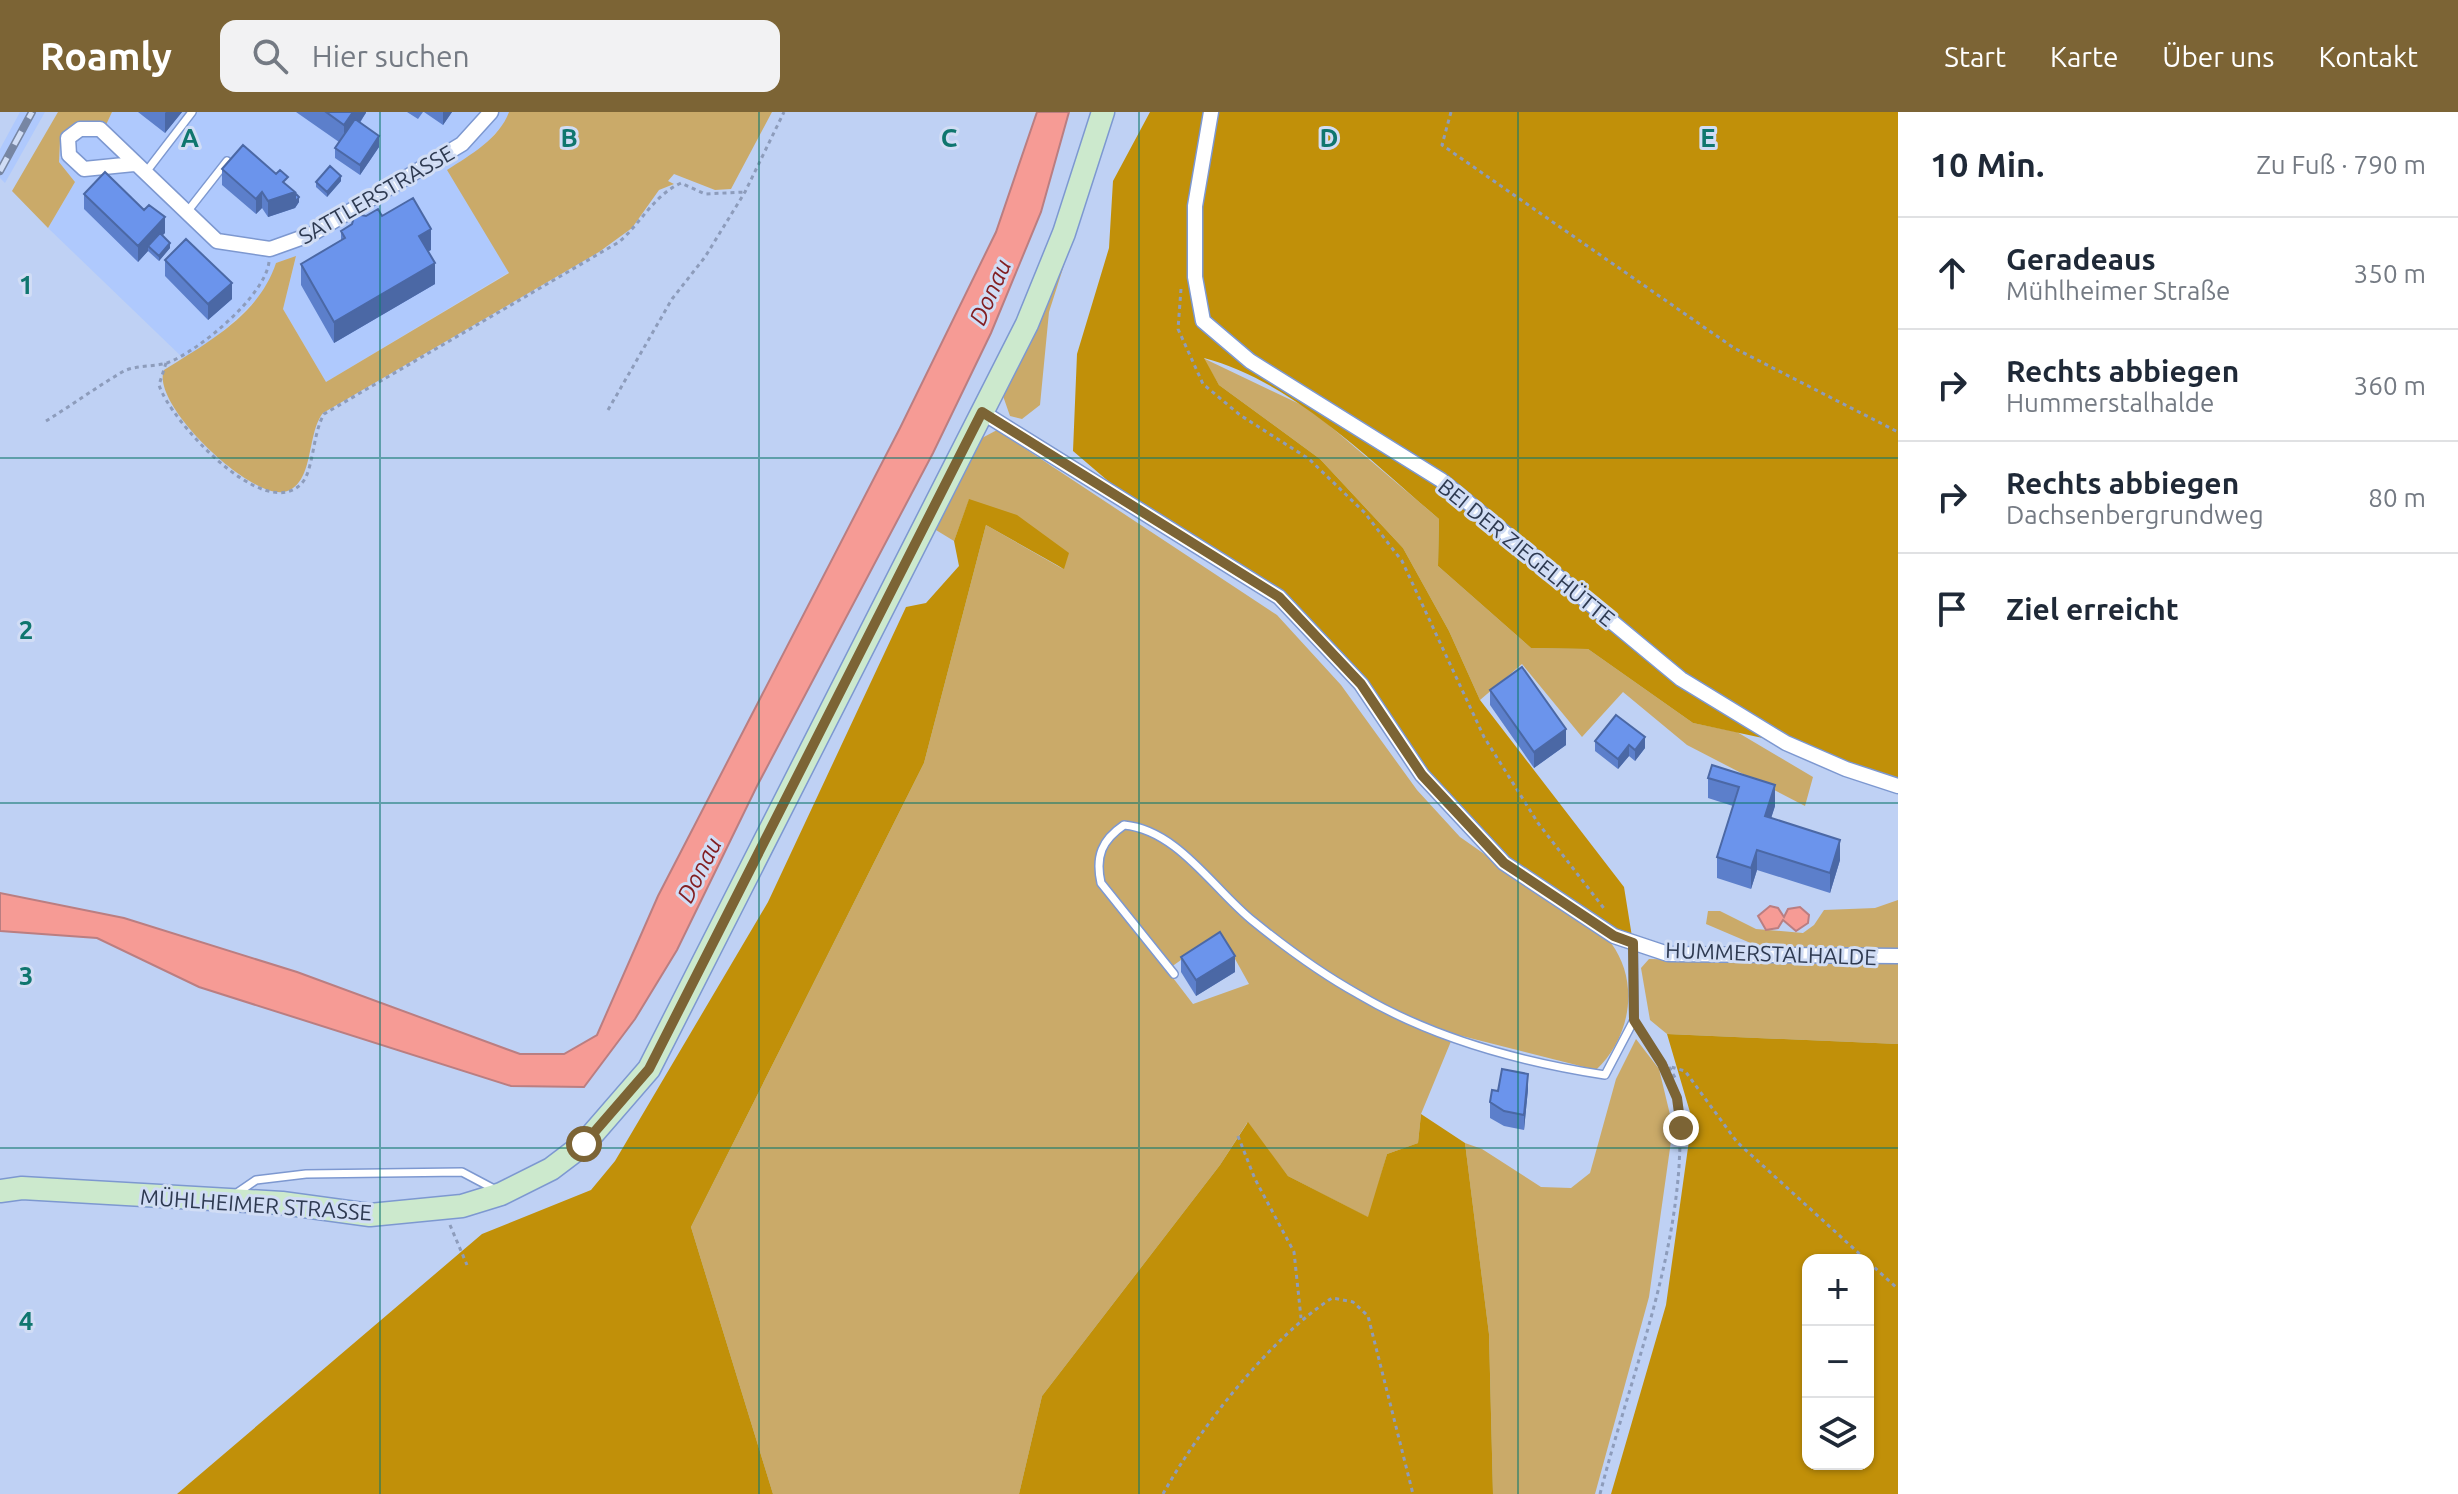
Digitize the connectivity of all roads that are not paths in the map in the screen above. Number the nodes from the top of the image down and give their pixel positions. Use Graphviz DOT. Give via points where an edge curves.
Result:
graph roads {
  1 [pos="192,112"];
  2 [pos="491,112"];
  3 [pos="1103,112"];
  4 [pos="1211,112"];
  5 [pos="227,161"];
  6 [pos="140,169"];
  7 [pos="186,214"];
  8 [pos="982,412"];
  9 [pos="1898,786"];
  10 [pos="1633,943"];
  11 [pos="1898,956"];
  12 [pos="1174,974"];
  13 [pos="0,1191"];
  14 [pos="501,1194"];
  15 [pos="228,1200"];
  1 -- 6 [label="lane"];
  2 -- 7 [label="street, SATTLERSTRASSE" via="462,144 312,234 270,249 217,241"];
  3 -- 8 [label="main road, MÜHLHEIMER STRASSE" via="1064,233 1027,324"];
  4 -- 9 [label="street, BEI DER ZIEGELHÜTTE" via="1195,206 1195,277 1203,321 1250,361 1441,480 1681,679 1786,743"];
  5 -- 7 [label="lane"];
  6 -- 7 [label="street, SATTLERSTRASSE"];
  8 -- 10 [label="street, HUMMERSTALHALDE" via="1279,597 1361,684 1422,775 1504,863 1614,936"];
  8 -- 14 [label="main road, MÜHLHEIMER STRASSE" via="649,1069 584,1144 551,1169"];
  10 -- 11 [label="street, HUMMERSTALHALDE" via="1668,954"];
  10 -- 12 [label="lane" via="1634,1020 1605,1075 1564,1069 1427,1030 1356,994 1252,920 1164,841 1139,826 1124,825 1101,849 1101,883"];
  13 -- 15 [label="main road, MÜHLHEIMER STRASSE"];
  14 -- 15 [label="main road, MÜHLHEIMER STRASSE" via="462,1206 370,1215"];
  14 -- 15 [label="lane" via="462,1172 306,1174 256,1180"];
}
